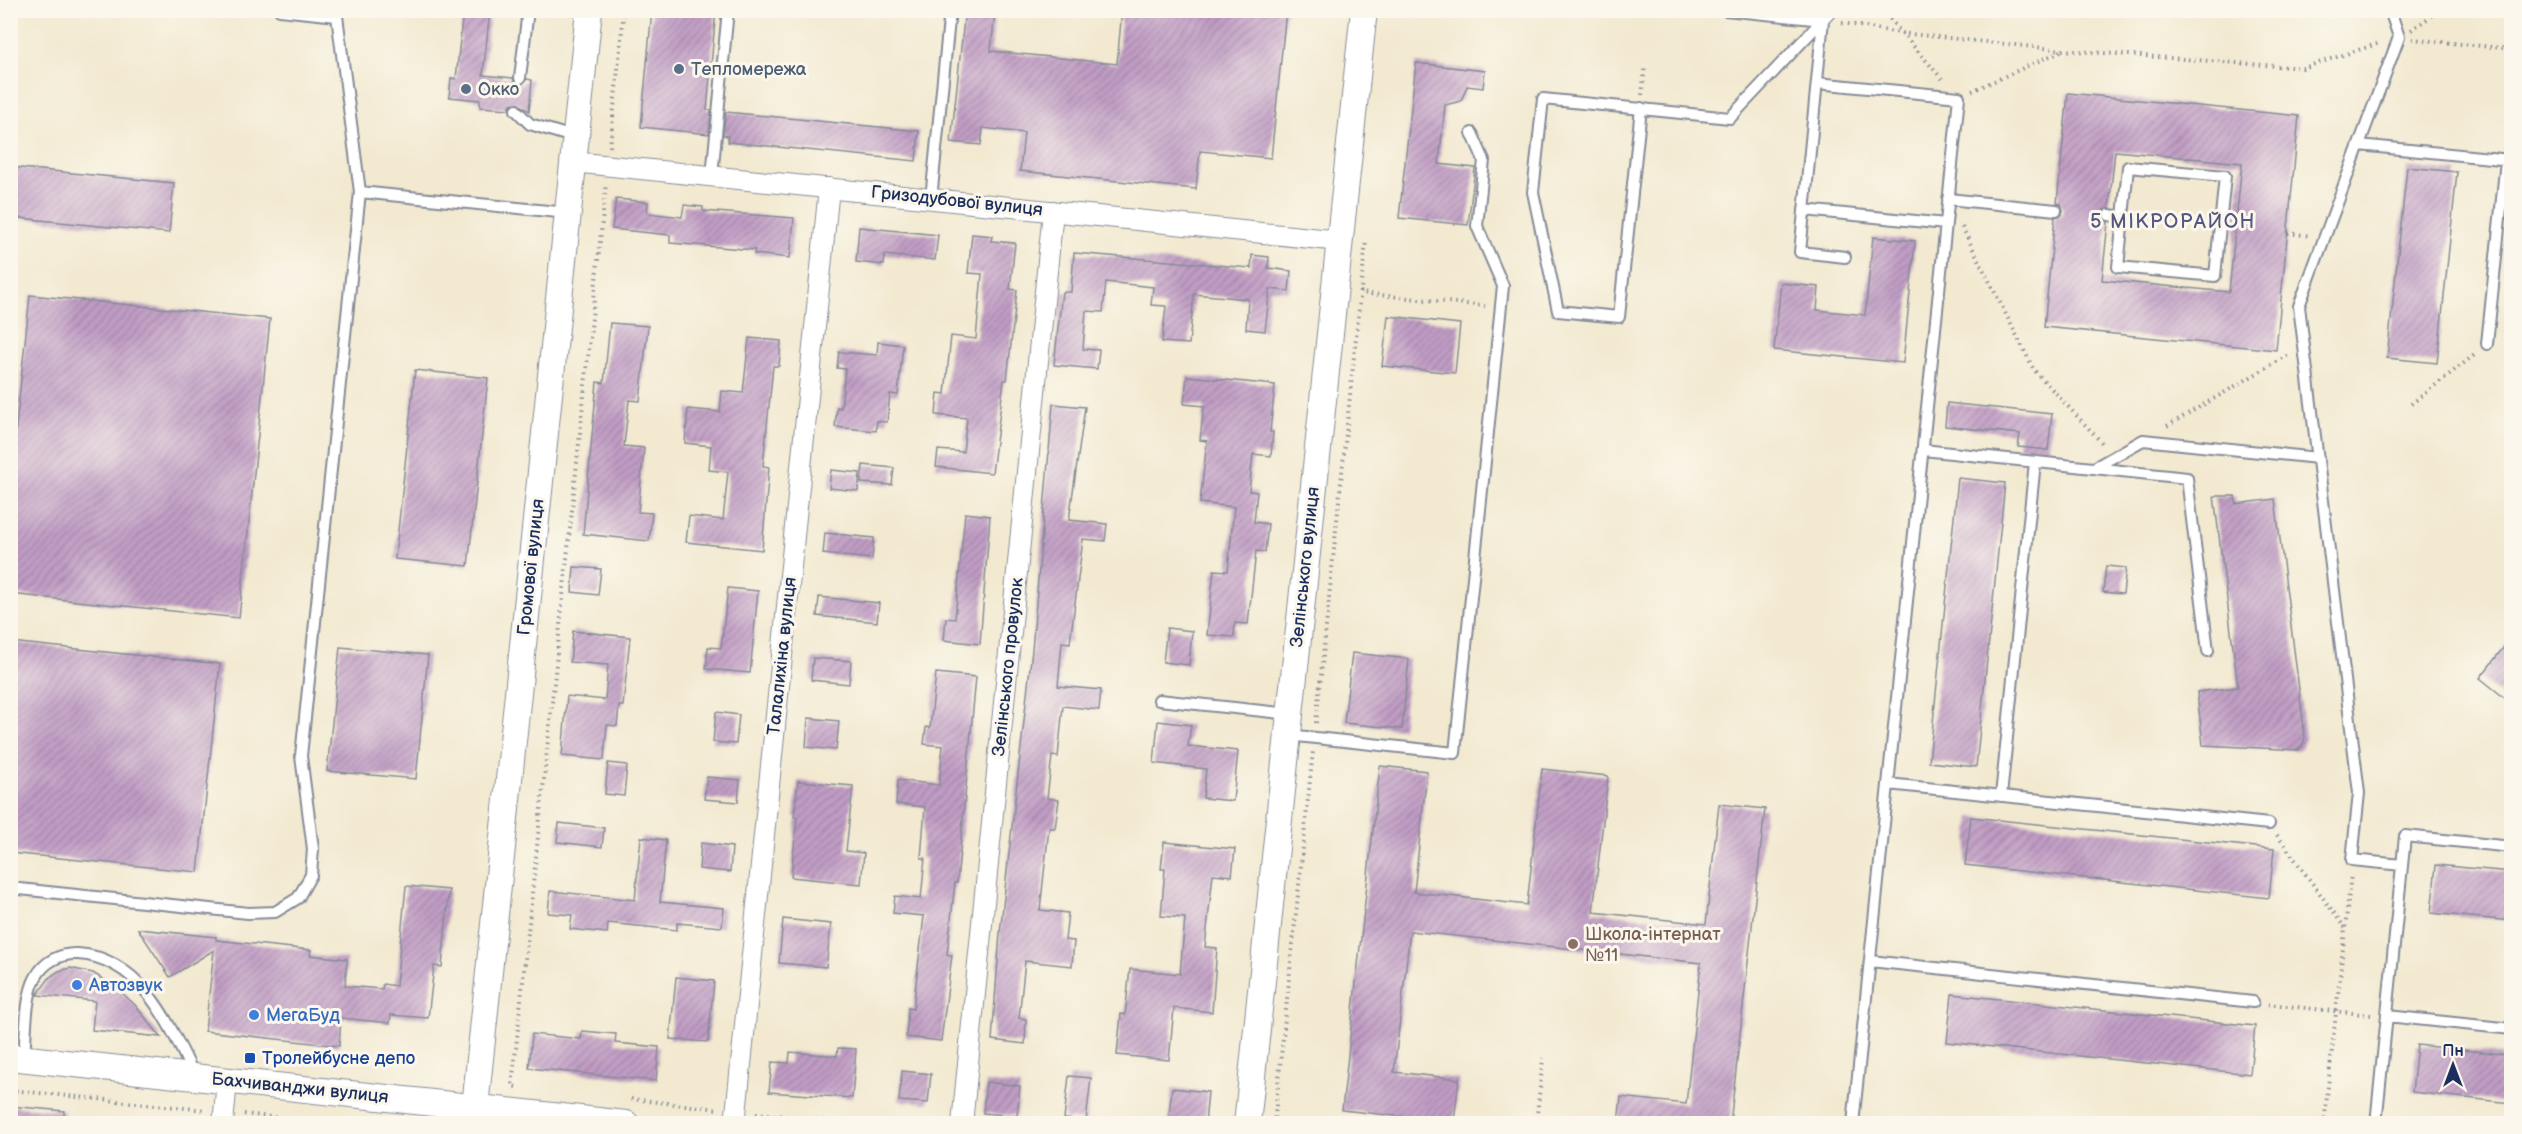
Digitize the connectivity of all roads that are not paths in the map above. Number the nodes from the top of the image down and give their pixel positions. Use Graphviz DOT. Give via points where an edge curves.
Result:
graph roads {
  1 [pos="280,10"];
  2 [pos="528,10"];
  3 [pos="589,10"];
  4 [pos="728,10"];
  5 [pos="950,10"];
  6 [pos="1364,10"];
  7 [pos="1725,10"];
  8 [pos="1832,10"];
  9 [pos="2390,10"];
  10 [pos="1823,20"];
  11 [pos="520,78"];
  12 [pos="1817,82"];
  13 [pos="1641,108"];
  14 [pos="516,110"];
  15 [pos="1472,133"];
  16 [pos="2359,145"];
  17 [pos="574,150"];
  18 [pos="2509,160"];
  19 [pos="712,176"];
  20 [pos="829,188"];
  21 [pos="360,192"];
  22 [pos="931,199"];
  23 [pos="1948,199"];
  24 [pos="1804,210"];
  25 [pos="2056,210"];
  26 [pos="1053,211"];
  27 [pos="568,213"];
  28 [pos="2109,215"];
  29 [pos="2124,217"];
  30 [pos="1946,224"];
  31 [pos="1340,241"];
  32 [pos="1845,257"];
  33 [pos="2487,344"];
  34 [pos="1923,450"];
  35 [pos="2318,458"];
  36 [pos="2035,462"];
  37 [pos="2094,468"];
  38 [pos="2208,651"];
  39 [pos="1159,700"];
  40 [pos="1289,725"];
  41 [pos="1888,784"];
  42 [pos="2001,796"];
  43 [pos="2269,824"];
  44 [pos="2511,847"];
  45 [pos="2402,865"];
  46 [pos="10,888"];
  47 [pos="1870,962"];
  48 [pos="2253,1002"];
  49 [pos="2387,1016"];
  50 [pos="2511,1029"];
  51 [pos="17,1058"];
  52 [pos="195,1077"];
  53 [pos="227,1080"];
  54 [pos="474,1115"];
  55 [pos="735,1117"];
  56 [pos="223,1118"];
  57 [pos="626,1124"];
  58 [pos="962,1124"];
  59 [pos="1247,1124"];
  60 [pos="1853,1124"];
  61 [pos="2376,1124"];
  1 -- 21 [label="lane" via="337,16"];
  2 -- 11 [label="lane"];
  3 -- 17 [label="street, Громової вулиця"];
  4 -- 19 [label="lane"];
  5 -- 22 [label="lane"];
  6 -- 31 [label="street, Зелінського вулиця"];
  7 -- 10 [label="lane"];
  8 -- 10 [label="lane"];
  9 -- 16 [label="lane" via="2399,37"];
  10 -- 12 [label="lane"];
  10 -- 13 [label="lane" via="1730,118"];
  12 -- 23 [label="lane" via="1959,97"];
  12 -- 24 [label="lane"];
  13 -- 13 [label="lane" via="1543,99 1533,192 1558,311 1619,317"];
  14 -- 17 [label="lane" via="530,124"];
  15 -- 40 [label="lane" via="1484,160 1476,226 1503,286 1455,753 1314,738"];
  16 -- 18 [label="lane"];
  16 -- 35 [label="lane" via="2299,306"];
  17 -- 19 [label="street, Гризодубової вулиця" via="608,165"];
  17 -- 27 [label="street, Громової вулиця"];
  18 -- 33 [label="lane"];
  19 -- 20 [label="street, Гризодубової вулиця"];
  20 -- 22 [label="street, Гризодубової вулиця"];
  20 -- 55 [label="street, Талалихіна вулиця"];
  21 -- 27 [label="lane"];
  21 -- 46 [label="lane" via="301,756 313,849 311,875 298,898 275,912 248,913"];
  22 -- 26 [label="street, Гризодубової вулиця"];
  23 -- 25 [label="lane"];
  23 -- 30 [label="lane"];
  24 -- 30 [label="lane"];
  24 -- 32 [label="lane" via="1800,252"];
  26 -- 31 [label="street, Гризодубової вулиця"];
  26 -- 58 [label="street, Зелінського провулок"];
  27 -- 54 [label="street, Громової вулиця"];
  28 -- 29 [label="lane"];
  29 -- 29 [label="lane" via="2128,167 2225,176 2215,276 2118,267"];
  30 -- 34 [label="lane"];
  31 -- 40 [label="street, Зелінського вулиця"];
  34 -- 36 [label="lane"];
  34 -- 41 [label="lane"];
  35 -- 37 [label="lane" via="2143,440"];
  35 -- 45 [label="lane" via="2359,793 2352,860"];
  36 -- 37 [label="lane"];
  36 -- 42 [label="lane"];
  37 -- 38 [label="lane" via="2187,478"];
  39 -- 40 [label="lane"];
  40 -- 59 [label="street, Зелінського вулиця"];
  41 -- 42 [label="lane"];
  41 -- 47 [label="lane"];
  42 -- 43 [label="lane"];
  44 -- 45 [label="lane" via="2405,836"];
  45 -- 49 [label="lane"];
  47 -- 48 [label="lane"];
  47 -- 60 [label="lane"];
  49 -- 50 [label="lane"];
  49 -- 61 [label="lane"];
  51 -- 52 [label="street, Бахчиванджи вулиця"];
  51 -- 52 [label="lane" via="35,978 60,956 84,954 117,965 144,987"];
  52 -- 53 [label="street, Бахчиванджи вулиця"];
  53 -- 54 [label="street, Бахчиванджи вулиця"];
  53 -- 56 [label="street"];
  54 -- 57 [label="street, Бахчиванджи вулиця"];
}
